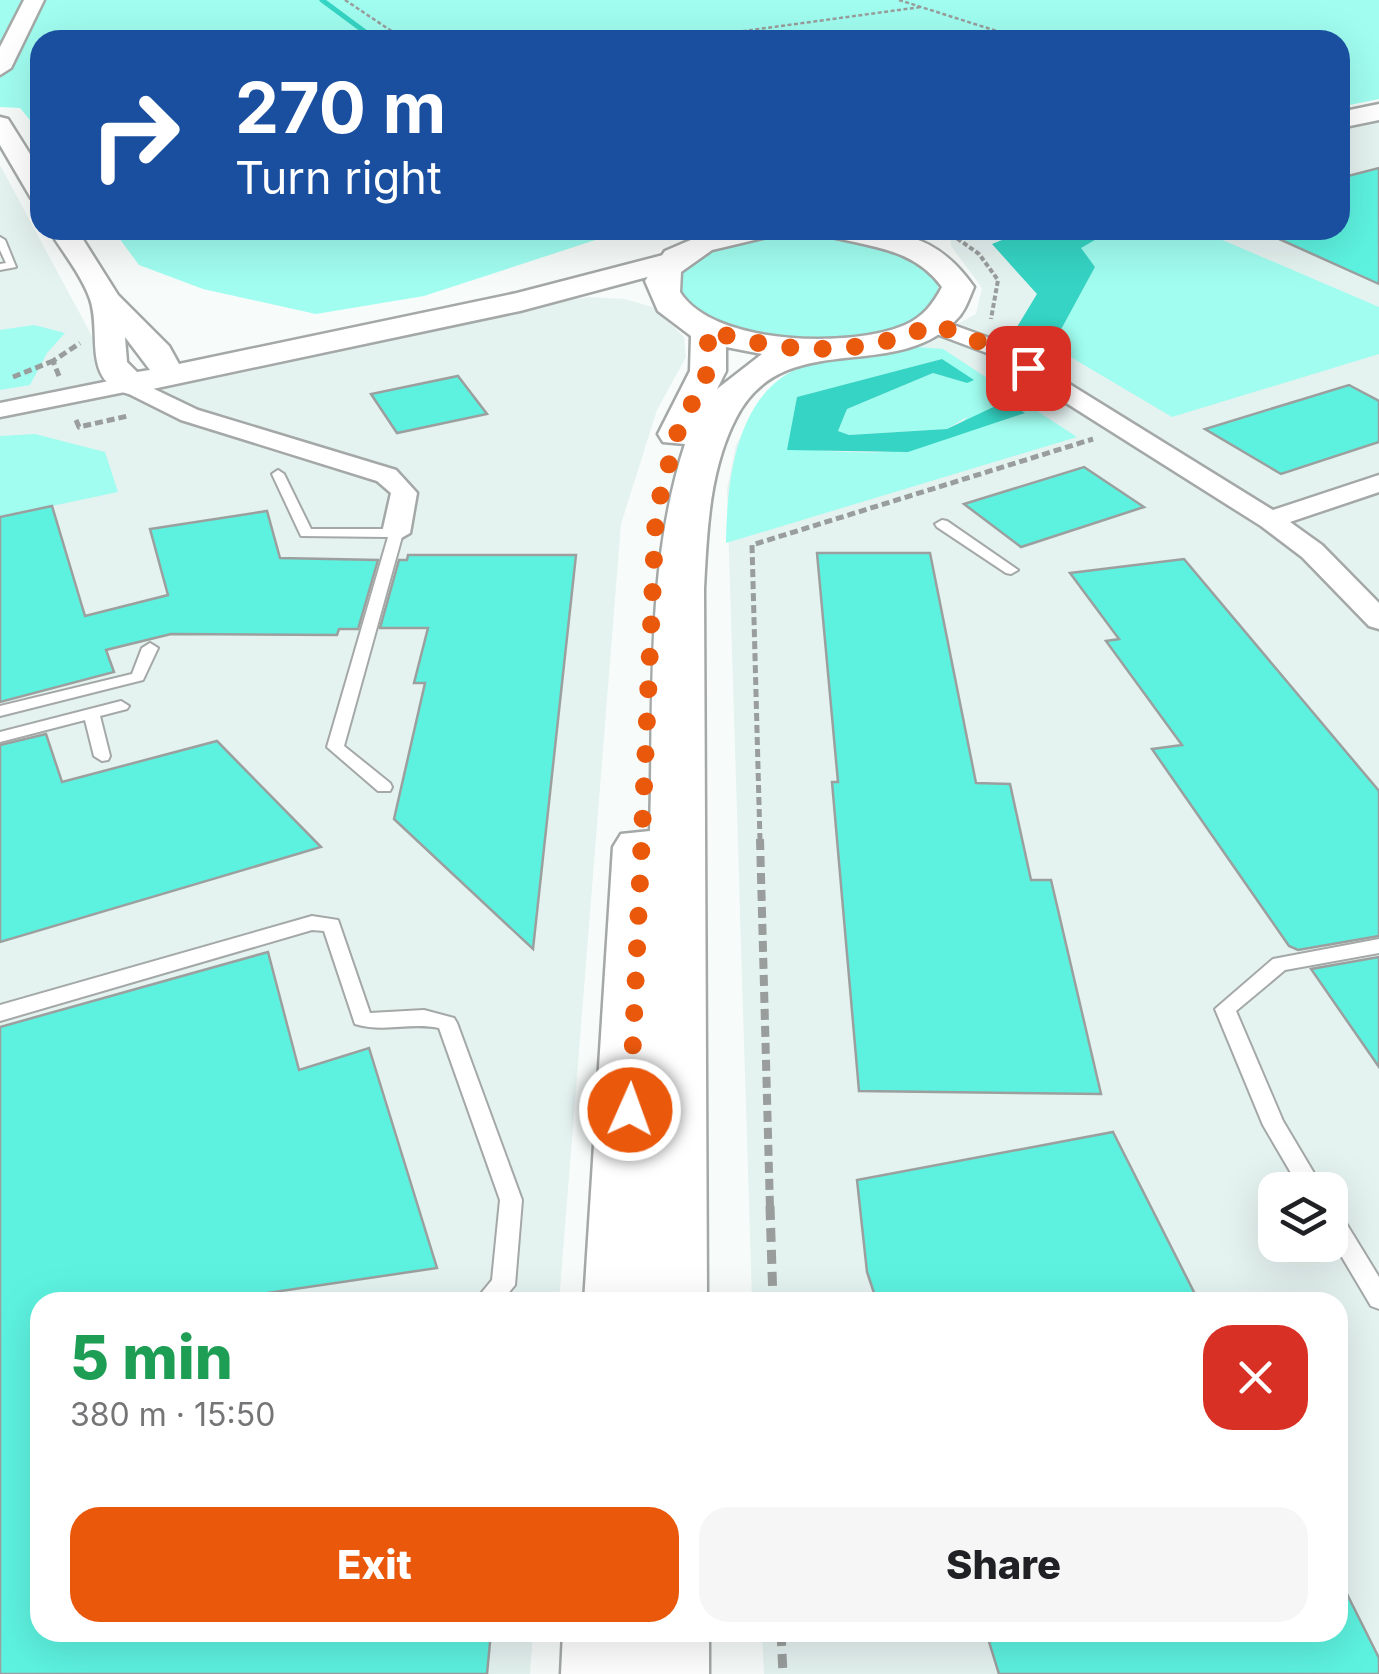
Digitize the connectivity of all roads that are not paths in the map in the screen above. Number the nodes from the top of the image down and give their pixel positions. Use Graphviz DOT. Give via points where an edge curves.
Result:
graph roads {
  1 [pos="34,0"];
  2 [pos="0,68"];
  3 [pos="1379,112"];
  4 [pos="1350,118"];
  5 [pos="0,124"];
  6 [pos="30,175"];
  7 [pos="0,240"];
  8 [pos="70,240"];
  9 [pos="721,240"];
  10 [pos="930,241"];
  11 [pos="671,262"];
  12 [pos="0,267"];
  13 [pos="106,300"];
  14 [pos="520,302"];
  15 [pos="689,318"];
  16 [pos="934,324"];
  17 [pos="807,349"];
  18 [pos="164,365"];
  19 [pos="129,384"];
  20 [pos="0,410"];
  21 [pos="190,416"];
  22 [pos="278,474"];
  23 [pos="1379,483"];
  24 [pos="1270,520"];
  25 [pos="942,524"];
  26 [pos="396,533"];
  27 [pos="1011,570"];
  28 [pos="1379,620"];
  29 [pos="150,648"];
  30 [pos="121,706"];
  31 [pos="0,711"];
  32 [pos="91,714"];
  33 [pos="0,738"];
  34 [pos="102,756"];
  35 [pos="384,787"];
  36 [pos="1379,946"];
  37 [pos="0,1014"];
  38 [pos="1302,1172"];
  39 [pos="1348,1247"];
  40 [pos="496,1292"];
  41 [pos="621,1292"];
  42 [pos="670,1292"];
  43 [pos="1379,1298"];
  44 [pos="607,1642"];
  45 [pos="665,1642"];
  46 [pos="606,1674"];
  47 [pos="664,1674"];
  1 -- 2 [label="main road"];
  3 -- 4 [label="main road"];
  5 -- 6 [label="main road"];
  7 -- 12 [label="lane" via="12,264"];
  8 -- 13 [label="main road"];
  9 -- 11 [label="main road"];
  10 -- 16 [label="main road" via="958,288 954,307"];
  11 -- 14 [label="main road"];
  11 -- 15 [label="main road" via="661,290"];
  13 -- 18 [label="main road"];
  13 -- 19 [label="main road" via="111,364"];
  14 -- 15 [label="main road" via="594,296"];
  14 -- 18 [label="main road" via="237,362"];
  15 -- 17 [label="main road" via="754,343"];
  15 -- 41 [label="main road" via="708,371 670,452 656,512"];
  16 -- 17 [label="main road" via="892,340"];
  16 -- 24 [label="street" via="995,348"];
  17 -- 42 [label="main road" via="755,373 730,401 710,435 688,512 681,589"];
  18 -- 19 [label="main road"];
  18 -- 21 [label="street"];
  19 -- 20 [label="street"];
  19 -- 21 [label="street" via="164,409"];
  21 -- 26 [label="street" via="394,480 404,500"];
  22 -- 26 [label="lane" via="306,534"];
  23 -- 24 [label="street"];
  24 -- 28 [label="street" via="1312,551"];
  25 -- 27 [label="lane"];
  26 -- 35 [label="lane" via="335,747"];
  29 -- 31 [label="lane" via="138,677"];
  30 -- 32 [label="lane"];
  32 -- 33 [label="lane"];
  32 -- 34 [label="lane"];
  36 -- 38 [label="lane" via="1280,964 1225,1009 1274,1124"];
  37 -- 40 [label="lane" via="312,923 331,925 362,1019 380,1025 426,1014 447,1023 511,1200 503,1285"];
  39 -- 43 [label="lane"];
  44 -- 46 [label="main road"];
  45 -- 47 [label="main road"];
}
